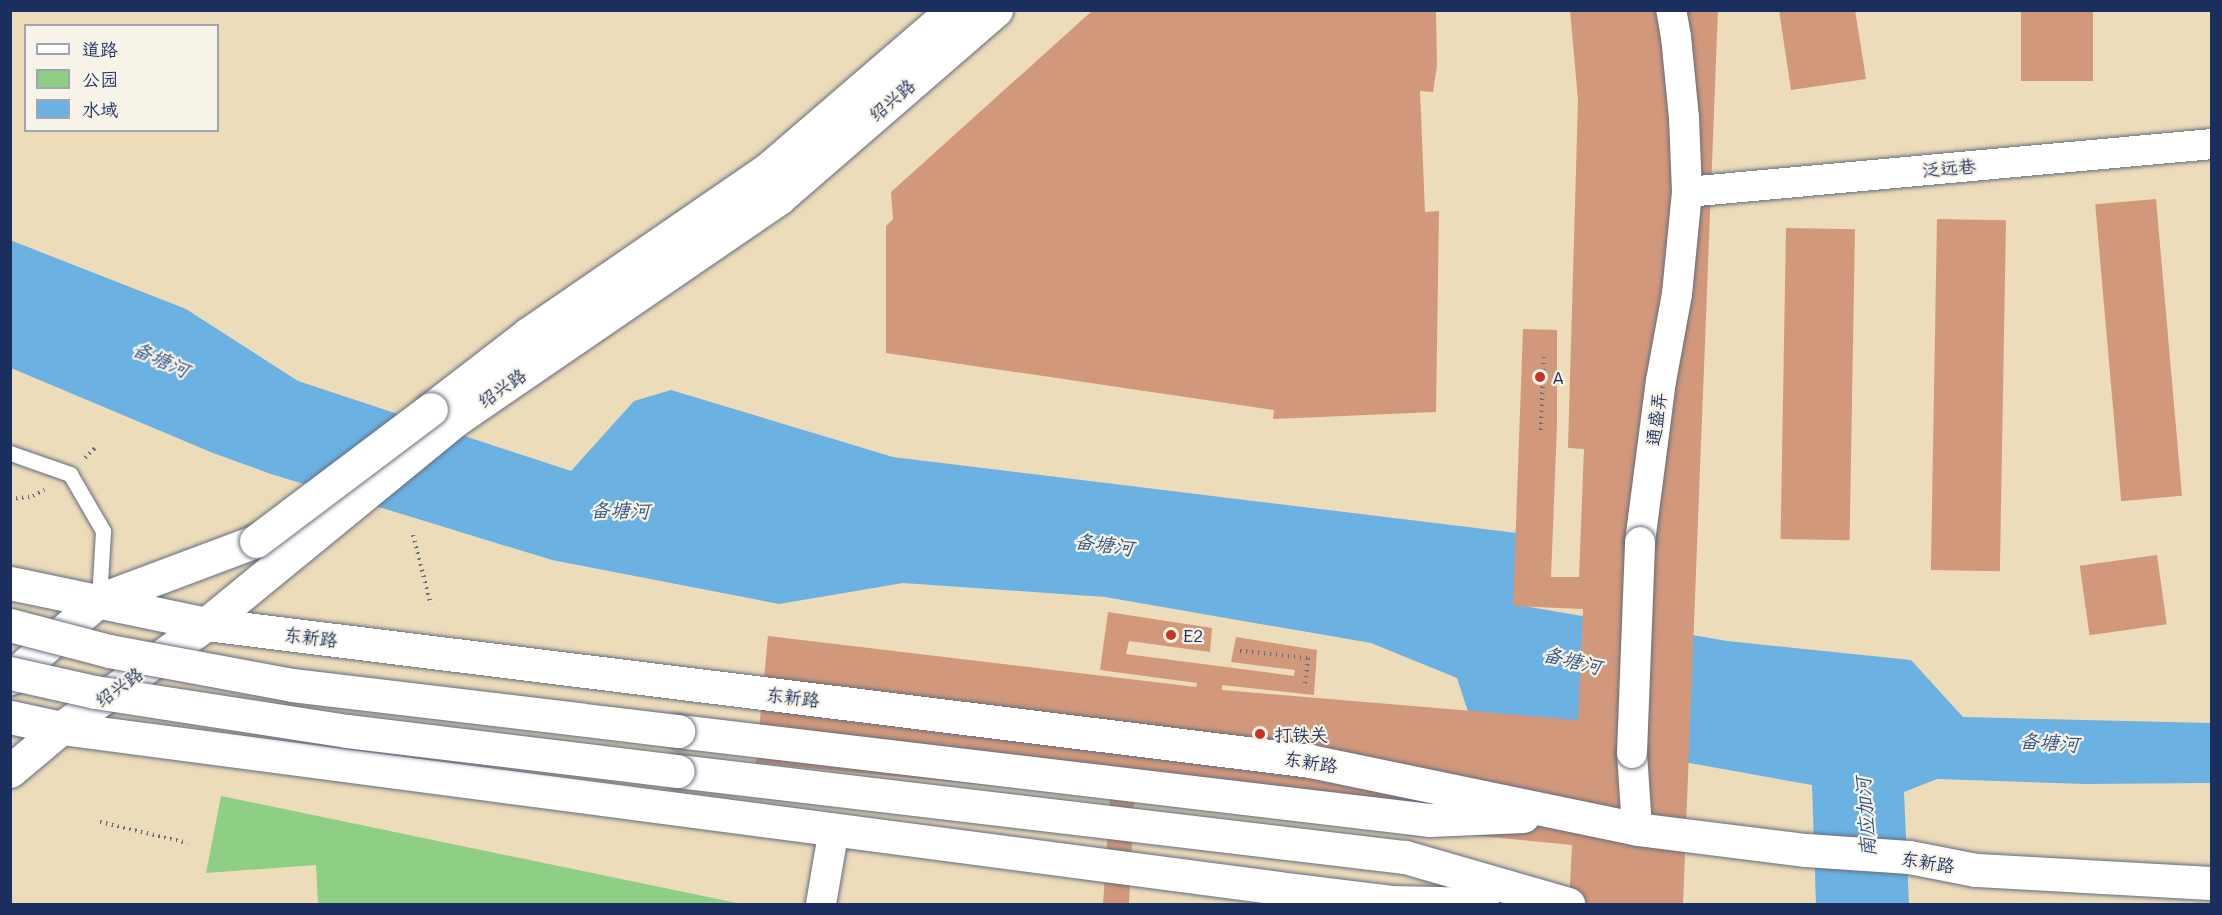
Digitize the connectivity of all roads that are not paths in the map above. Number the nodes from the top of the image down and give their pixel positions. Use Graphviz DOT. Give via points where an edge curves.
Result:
graph roads {
  1 [pos="953,10"];
  2 [pos="996,10"];
  3 [pos="1671,10"];
  4 [pos="2211,144"];
  5 [pos="1687,192"];
  6 [pos="445,414"];
  7 [pos="10,453"];
  8 [pos="10,583"];
  9 [pos="99,600"];
  10 [pos="206,624"];
  11 [pos="10,625"];
  12 [pos="10,673"];
  13 [pos="10,678"];
  14 [pos="10,717"];
  15 [pos="62,728"];
  16 [pos="10,771"];
  17 [pos="1576,814"];
  18 [pos="834,829"];
  19 [pos="1637,830"];
  20 [pos="2211,883"];
  21 [pos="1279,896"];
  22 [pos="821,904"];
  23 [pos="1482,904"];
  24 [pos="1568,904"];
  1 -- 6 [label="main road, 绍兴路" via="768,169 528,334"];
  2 -- 6 [label="main road, 绍兴路" via="779,198"];
  3 -- 5 [label="street, 通盛弄" via="1684,118"];
  4 -- 5 [label="street, 泛远巷"];
  5 -- 19 [label="street, 通盛弄, bridge" via="1677,294 1640,542 1632,753"];
  6 -- 9 [label="main road, 绍兴路, bridge" via="256,541"];
  6 -- 10 [label="main road, 绍兴路" via="329,526"];
  7 -- 9 [label="lane" via="70,474 103,531"];
  8 -- 9 [label="main road, 东新路"];
  9 -- 10 [label="main road, 东新路"];
  9 -- 13 [label="main road, 绍兴路"];
  10 -- 15 [label="main road, 绍兴路"];
  10 -- 17 [label="main road, 东新路" via="1310,761"];
  11 -- 17 [label="main road, 东新路, bridge" via="109,651 292,684 678,731 1429,820"];
  12 -- 24 [label="main road, bridge" via="95,692 347,731 1405,857"];
  14 -- 15 [label="main road"];
  15 -- 16 [label="main road, 绍兴路"];
  15 -- 18 [label="main road"];
  17 -- 19 [label="main road, 东新路"];
  18 -- 21 [label="main road"];
  18 -- 22 [label="street"];
  19 -- 20 [label="main road, 东新路" via="1806,850 1909,857 1976,870"];
  21 -- 23 [label="main road"];
}
